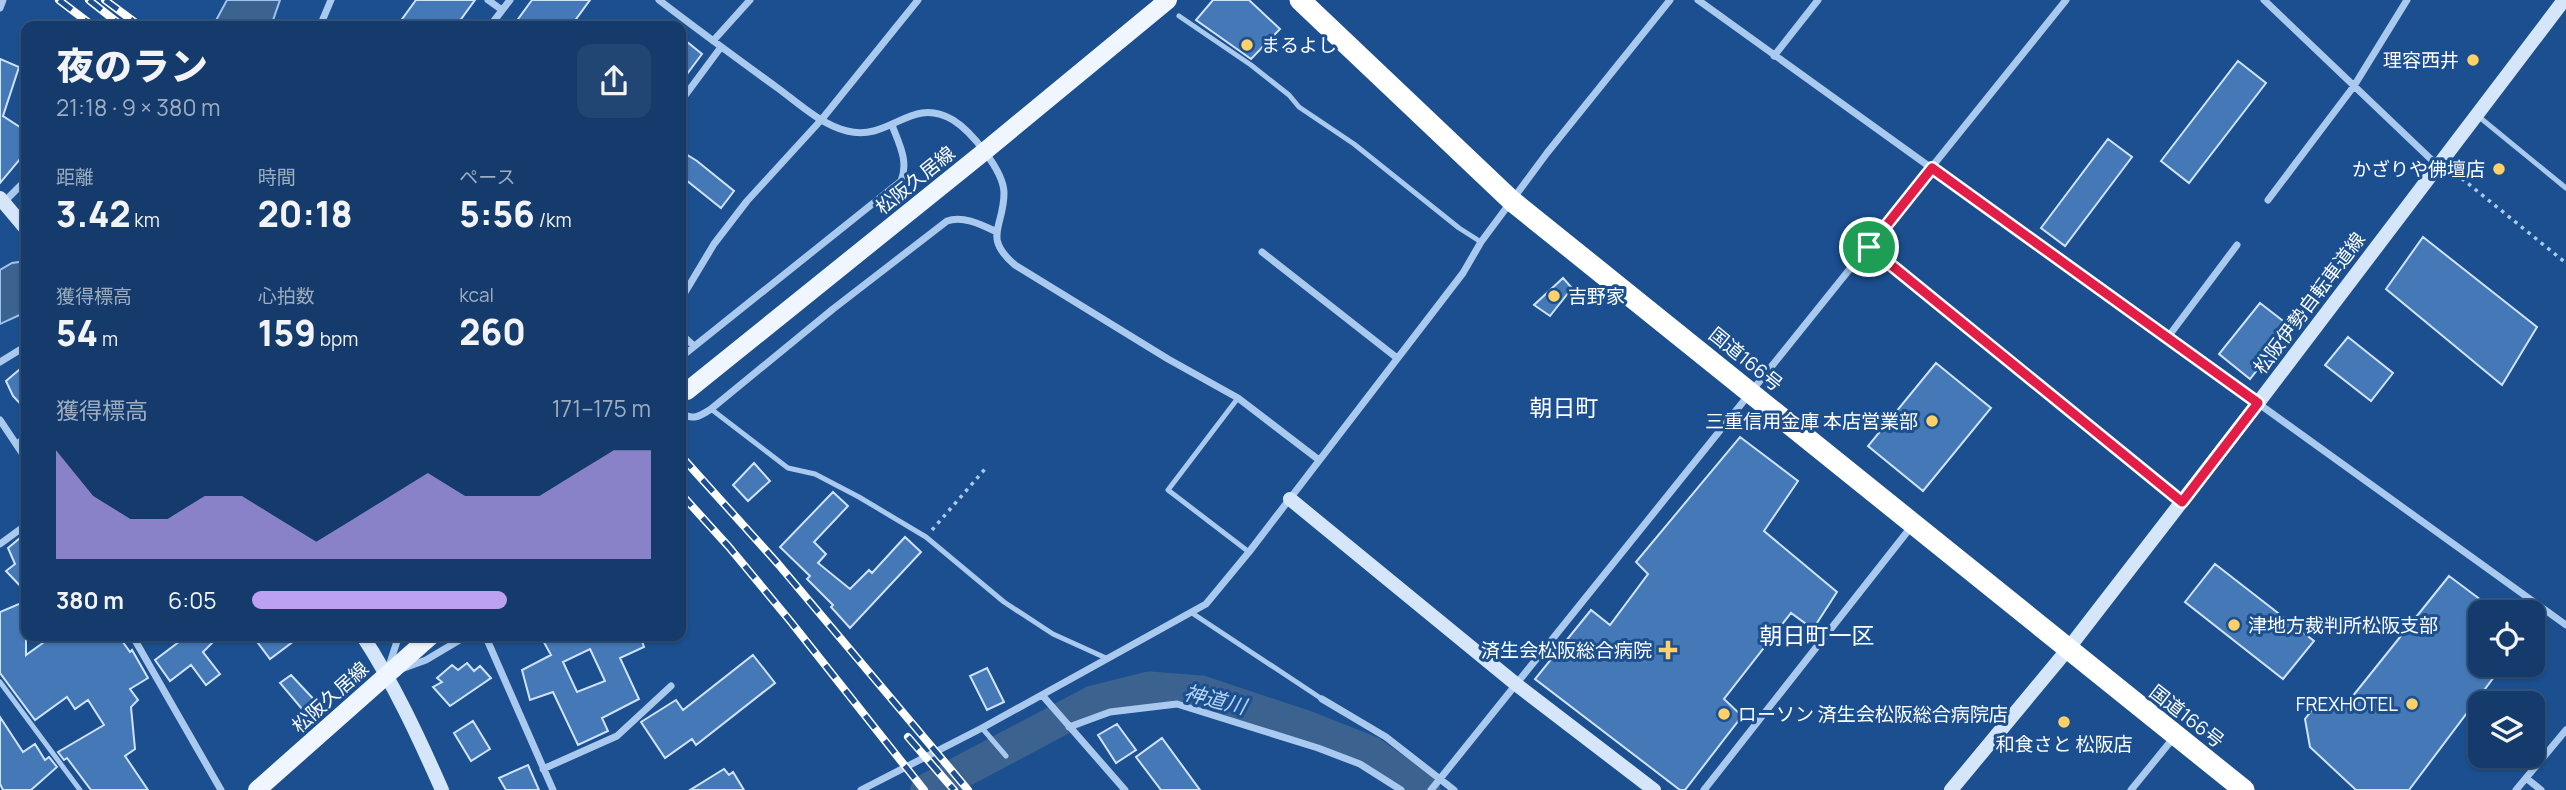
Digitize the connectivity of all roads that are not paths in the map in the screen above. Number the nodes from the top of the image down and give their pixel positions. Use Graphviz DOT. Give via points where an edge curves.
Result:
graph roads {
  1 [pos="3,0"];
  2 [pos="331,0"];
  3 [pos="488,0"];
  4 [pos="510,0"];
  5 [pos="659,0"];
  6 [pos="750,0"];
  7 [pos="918,0"];
  8 [pos="1168,0"];
  9 [pos="1300,0"];
  10 [pos="1670,0"];
  11 [pos="1698,0"];
  12 [pos="1818,0"];
  13 [pos="2066,0"];
  14 [pos="2264,0"];
  15 [pos="2407,0"];
  16 [pos="2564,0"];
  17 [pos="0,8"];
  18 [pos="502,10"];
  19 [pos="1179,16"];
  20 [pos="322,21"];
  21 [pos="494,21"];
  22 [pos="713,41"];
  23 [pos="721,47"];
  24 [pos="1774,56"];
  25 [pos="2354,86"];
  26 [pos="686,94"];
  27 [pos="2475,114"];
  28 [pos="822,119"];
  29 [pos="891,125"];
  30 [pos="985,152"];
  31 [pos="2437,165"];
  32 [pos="1932,168"];
  33 [pos="21,185"];
  34 [pos="2566,188"];
  35 [pos="2268,200"];
  36 [pos="1512,201"];
  37 [pos="3,204"];
  38 [pos="21,224"];
  39 [pos="997,232"];
  40 [pos="1481,242"];
  41 [pos="2237,245"];
  42 [pos="1869,247"];
  43 [pos="1262,252"];
  44 [pos="686,290"];
  45 [pos="2168,337"];
  46 [pos="686,339"];
  47 [pos="694,346"];
  48 [pos="21,349"];
  49 [pos="686,353"];
  50 [pos="1397,358"];
  51 [pos="0,362"];
  52 [pos="687,391"];
  53 [pos="1751,392"];
  54 [pos="1238,398"];
  55 [pos="2258,403"];
  56 [pos="711,409"];
  57 [pos="686,415"];
  58 [pos="0,420"];
  59 [pos="21,440"];
  60 [pos="16,444"];
  61 [pos="21,452"];
  62 [pos="1319,460"];
  63 [pos="1290,499"];
  64 [pos="2182,502"];
  65 [pos="1914,523"];
  66 [pos="21,529"];
  67 [pos="0,544"];
  68 [pos="1249,552"];
  69 [pos="1192,613"];
  70 [pos="2566,625"];
  71 [pos="135,641"];
  72 [pos="366,641"];
  73 [pos="397,641"];
  74 [pos="425,641"];
  75 [pos="458,641"];
  76 [pos="488,641"];
  77 [pos="2068,649"];
  78 [pos="1106,658"];
  79 [pos="387,674"];
  80 [pos="0,682"];
  81 [pos="1517,685"];
  82 [pos="671,686"];
  83 [pos="1042,695"];
  84 [pos="1322,699"];
  85 [pos="1069,727"];
  86 [pos="982,728"];
  87 [pos="2566,730"];
  88 [pos="2175,736"];
  89 [pos="1006,756"];
  90 [pos="543,769"];
  91 [pos="2526,778"];
  92 [pos="1436,785"];
  93 [pos="80,790"];
  94 [pos="221,790"];
  95 [pos="257,790"];
  96 [pos="442,790"];
  97 [pos="553,790"];
  98 [pos="861,790"];
  99 [pos="1125,790"];
  100 [pos="1401,790"];
  101 [pos="1454,790"];
  102 [pos="1654,790"];
  103 [pos="1704,790"];
  104 [pos="1951,790"];
  105 [pos="2131,790"];
  106 [pos="2244,790"];
  107 [pos="2516,790"];
  108 [pos="2541,790"];
  1 -- 17 [label="street"];
  2 -- 20 [label="street"];
  3 -- 18 [label="street"];
  4 -- 18 [label="street"];
  5 -- 22 [label="street"];
  6 -- 22 [label="street"];
  7 -- 28 [label="street"];
  8 -- 30 [label="main road, 松阪久居線"];
  9 -- 36 [label="highway, 国道166号"];
  10 -- 36 [label="street"];
  11 -- 24 [label="street"];
  12 -- 24 [label="street"];
  13 -- 32 [label="street"];
  14 -- 25 [label="street"];
  15 -- 25 [label="street"];
  16 -- 27 [label="main road, 松阪伊勢自転車道線"];
  18 -- 21 [label="street"];
  19 -- 40 [label="lane" via="1251,65"];
  22 -- 23 [label="street"];
  23 -- 26 [label="street"];
  23 -- 28 [label="street"];
  24 -- 32 [label="street"];
  25 -- 31 [label="street"];
  25 -- 35 [label="street"];
  27 -- 31 [label="main road, 松阪伊勢自転車道線"];
  27 -- 34 [label="lane"];
  28 -- 29 [label="street" via="855,133 877,132"];
  28 -- 44 [label="street" via="747,201 713,244"];
  29 -- 30 [label="street" via="914,114 940,115 963,128"];
  29 -- 47 [label="street" via="905,164 901,181"];
  30 -- 39 [label="street" via="1004,191"];
  30 -- 52 [label="main road, 松阪久居線"];
  31 -- 55 [label="main road, 松阪伊勢自転車道線"];
  32 -- 42 [label="street"];
  32 -- 45 [label="street"];
  33 -- 37 [label="street"];
  36 -- 40 [label="street"];
  36 -- 53 [label="highway, 国道166号"];
  37 -- 38 [label="main road"];
  39 -- 54 [label="street" via="1002,254 1015,265"];
  39 -- 56 [label="street" via="965,220 947,221"];
  40 -- 50 [label="street" via="1463,273"];
  41 -- 45 [label="street"];
  42 -- 53 [label="street"];
  42 -- 64 [label="street"];
  43 -- 50 [label="street"];
  45 -- 55 [label="street"];
  46 -- 47 [label="street"];
  47 -- 49 [label="street"];
  48 -- 51 [label="street"];
  50 -- 62 [label="street"];
  53 -- 65 [label="highway, 国道166号"];
  53 -- 81 [label="street"];
  54 -- 62 [label="street"];
  54 -- 68 [label="lane" via="1168,490"];
  55 -- 64 [label="main road, 松阪伊勢自転車道線"];
  55 -- 70 [label="street"];
  56 -- 57 [label="street" via="700,417"];
  56 -- 78 [label="lane" via="788,468 815,474 926,537 1004,602 1053,634"];
  58 -- 60 [label="street"];
  59 -- 60 [label="lane"];
  60 -- 61 [label="street"];
  62 -- 63 [label="street"];
  63 -- 68 [label="street"];
  63 -- 81 [label="main road"];
  64 -- 77 [label="main road, 松阪伊勢自転車道線"];
  65 -- 77 [label="highway, 国道166号"];
  65 -- 103 [label="street"];
  66 -- 67 [label="street"];
  68 -- 69 [label="street" via="1206,604"];
  69 -- 78 [label="street"];
  69 -- 84 [label="lane"];
  71 -- 94 [label="street"];
  72 -- 79 [label="main road"];
  73 -- 79 [label="street"];
  74 -- 79 [label="main road, 松阪久居線"];
  75 -- 79 [label="street" via="426,660"];
  76 -- 90 [label="street"];
  77 -- 88 [label="highway, 国道166号"];
  77 -- 104 [label="main road, 松阪伊勢自転車道線"];
  78 -- 83 [label="street"];
  79 -- 95 [label="main road, 松阪久居線"];
  79 -- 96 [label="main road"];
  80 -- 93 [label="lane"];
  81 -- 92 [label="street"];
  81 -- 102 [label="main road"];
  82 -- 90 [label="street" via="617,736"];
  83 -- 85 [label="street"];
  83 -- 86 [label="street"];
  84 -- 92 [label="street" via="1386,737"];
  85 -- 99 [label="street"];
  85 -- 100 [label="street" via="1110,712 1177,704 1360,764"];
  86 -- 89 [label="lane"];
  86 -- 98 [label="street"];
  87 -- 91 [label="street"];
  88 -- 105 [label="street"];
  88 -- 106 [label="highway, 国道166号"];
  90 -- 97 [label="street"];
  91 -- 107 [label="street"];
  91 -- 108 [label="street"];
  92 -- 101 [label="street"];
}
